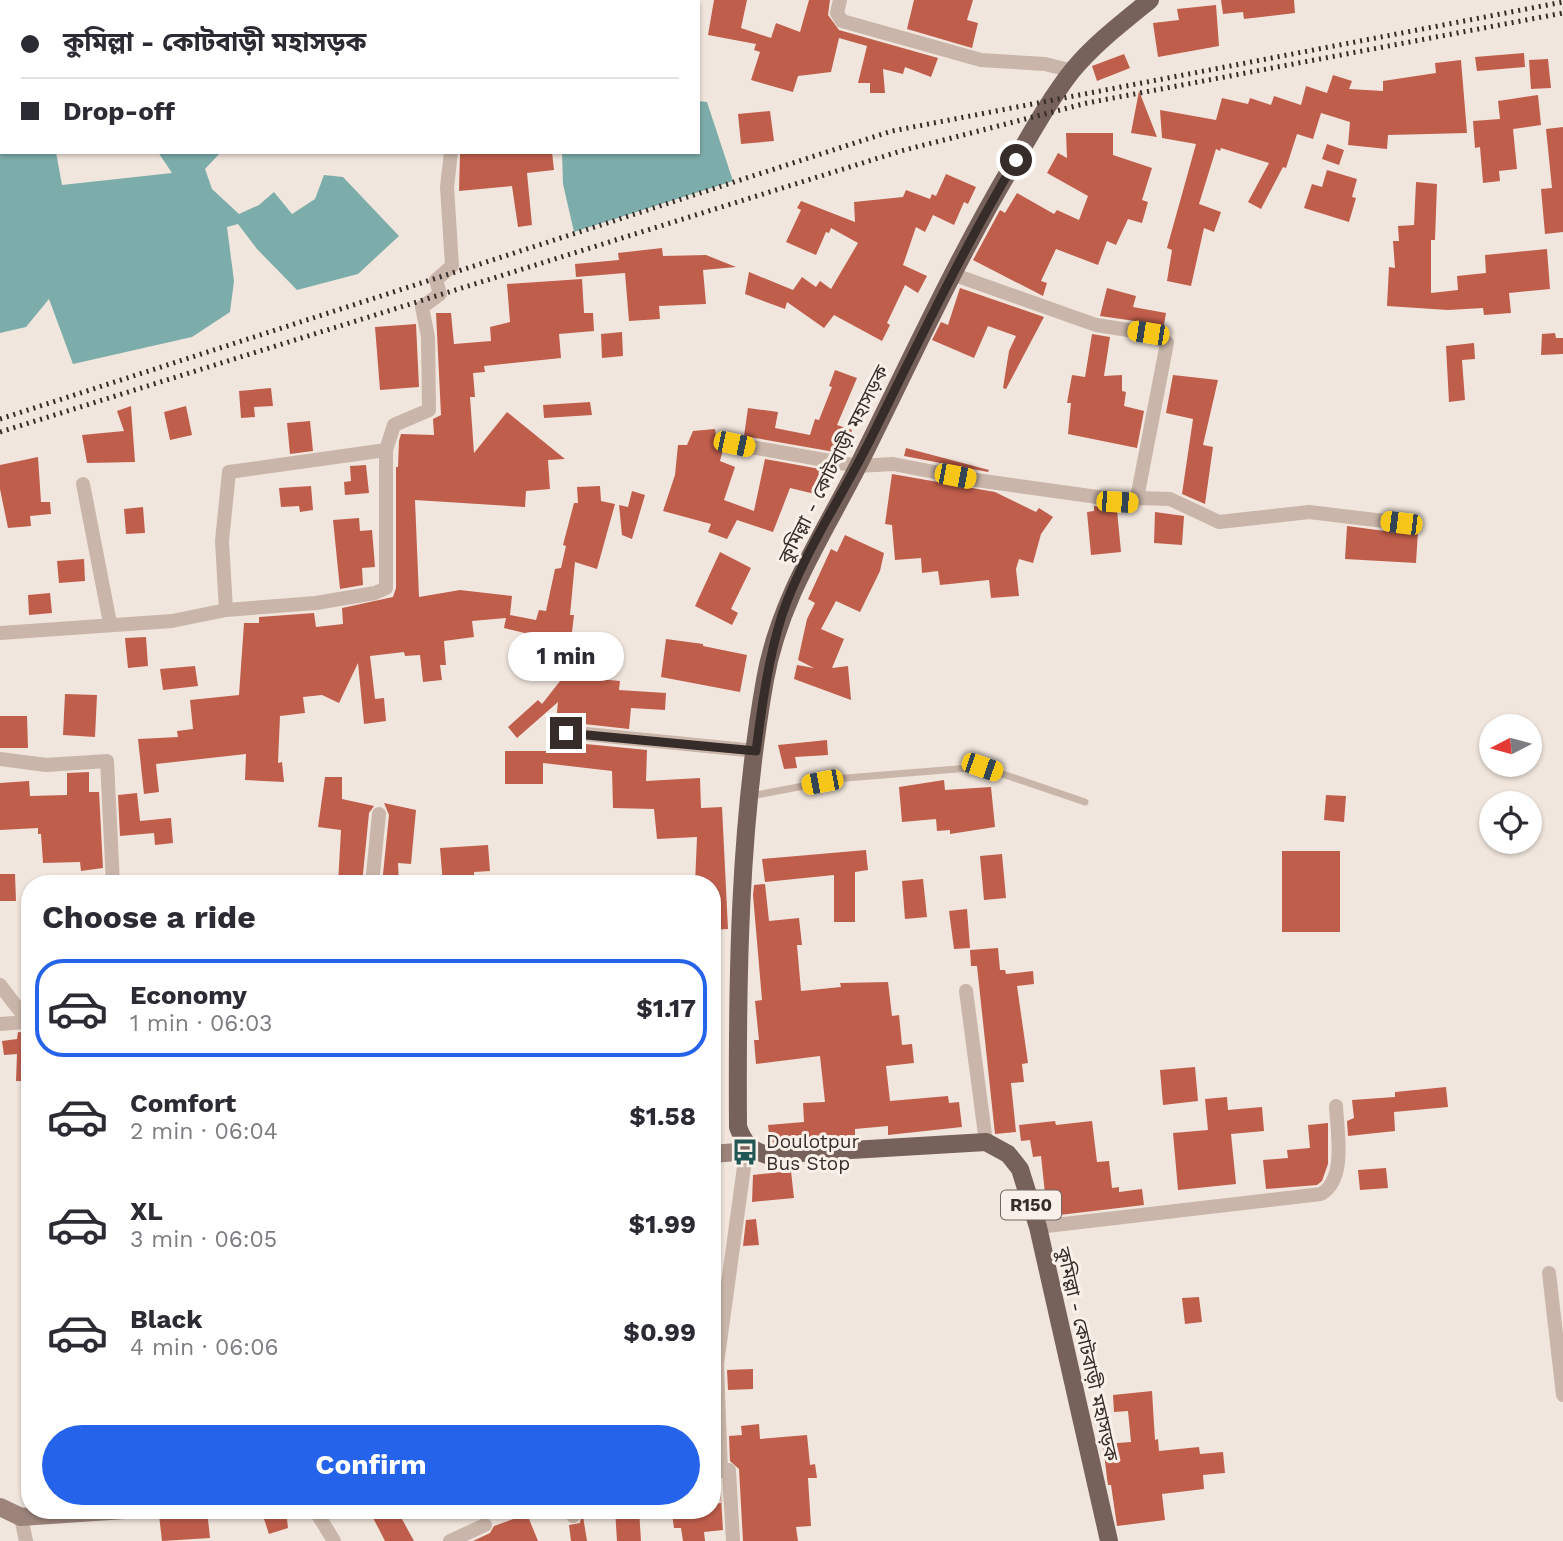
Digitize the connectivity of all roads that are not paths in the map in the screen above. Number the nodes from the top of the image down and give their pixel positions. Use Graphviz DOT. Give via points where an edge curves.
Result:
graph roads {
  1 [pos="840,0"];
  2 [pos="1150,0"];
  3 [pos="1073,71"];
  4 [pos="451,154"];
  5 [pos="952,274"];
  6 [pos="734,444"];
  7 [pos="386,450"];
  8 [pos="858,466"];
  9 [pos="83,485"];
  10 [pos="1137,498"];
  11 [pos="1401,523"];
  12 [pos="226,610"];
  13 [pos="110,623"];
  14 [pos="0,633"];
  15 [pos="566,733"];
  16 [pos="756,751"];
  17 [pos="0,759"];
  18 [pos="751,796"];
  19 [pos="1085,802"];
  20 [pos="379,814"];
  21 [pos="113,875"];
  22 [pos="373,875"];
  23 [pos="0,985"];
  24 [pos="966,991"];
  25 [pos="21,1014"];
  26 [pos="21,1023"];
  27 [pos="0,1024"];
  28 [pos="1336,1106"];
  29 [pos="986,1142"];
  30 [pos="747,1145"];
  31 [pos="721,1153"];
  32 [pos="1038,1227"];
  33 [pos="1549,1273"];
  34 [pos="721,1335"];
  35 [pos="1563,1395"];
  36 [pos="721,1471"];
  37 [pos="0,1507"];
  38 [pos="21,1517"];
  39 [pos="21,1519"];
  40 [pos="321,1519"];
  41 [pos="485,1525"];
  42 [pos="26,1541"];
  43 [pos="334,1541"];
  44 [pos="450,1541"];
  45 [pos="733,1541"];
  46 [pos="1109,1541"];
  1 -- 3 [label="street" via="837,13 842,21 981,60"];
  2 -- 3 [label="main road, কুমিল্লা - কোটবাড়ী মহাসড়ক"];
  3 -- 5 [label="main road, কুমিল্লা - কোটবাড়ী মহাসড়ক" via="1041,116"];
  4 -- 7 [label="street" via="447,187 452,266 436,280 440,294 422,307 428,337 429,410 394,425"];
  5 -- 8 [label="main road, কুমিল্লা - কোটবাড়ী মহাসড়ক"];
  5 -- 10 [label="street" via="1096,325 1148,333 1167,342"];
  6 -- 8 [label="street"];
  7 -- 12 [label="street" via="229,472 222,541"];
  7 -- 12 [label="street" via="386,588 316,603"];
  8 -- 10 [label="street" via="893,464 1117,502"];
  8 -- 16 [label="main road, কুমিল্লা - কোটবাড়ী মহাসড়ক" via="808,555 783,614 765,678"];
  9 -- 13 [label="street"];
  10 -- 11 [label="street" via="1170,499 1219,522 1309,512"];
  12 -- 13 [label="street" via="172,621"];
  13 -- 14 [label="street"];
  15 -- 16 [label="street"];
  16 -- 18 [label="main road, কুমিল্লা - কোটবাড়ী মহাসড়ক"];
  17 -- 21 [label="street" via="46,765 107,761"];
  18 -- 19 [label="lane" via="846,778 982,767"];
  18 -- 30 [label="main road, কুমিল্লা - কোটবাড়ী মহাসড়ক" via="737,1041 738,1127"];
  20 -- 22 [label="street"];
  23 -- 25 [label="street"];
  24 -- 29 [label="street"];
  26 -- 27 [label="street"];
  28 -- 32 [label="street" via="1339,1151 1335,1177 1321,1194"];
  29 -- 30 [label="main road" via="767,1155"];
  29 -- 32 [label="main road, কুমিল্লা - কোটবাড়ী মহাসড়ক / R150" via="1008,1154 1020,1169"];
  30 -- 31 [label="street" via="737,1152"];
  30 -- 34 [label="street"];
  32 -- 46 [label="main road, কুমিল্লা - কোটবাড়ী মহাসড়ক / R150"];
  33 -- 35 [label="street"];
  36 -- 45 [label="street" via="729,1470"];
  37 -- 38 [label="street"];
  39 -- 42 [label="street"];
  40 -- 43 [label="street"];
  41 -- 44 [label="street"];
}
